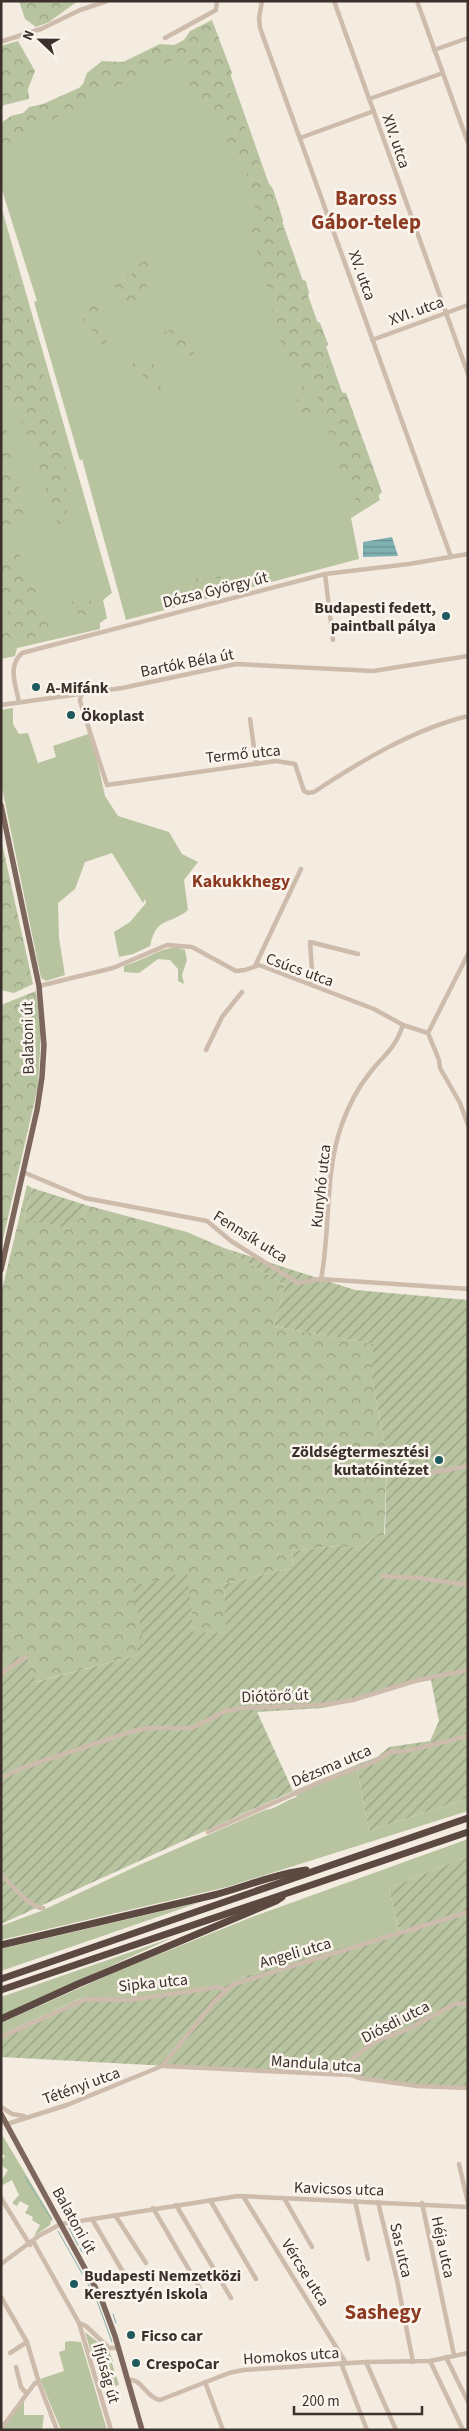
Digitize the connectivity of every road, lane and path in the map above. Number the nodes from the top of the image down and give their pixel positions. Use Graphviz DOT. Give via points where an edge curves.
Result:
graph roads {
  1 [pos="107,1"];
  2 [pos="217,1"];
  3 [pos="262,1"];
  4 [pos="334,1"];
  5 [pos="417,3"];
  6 [pos="165,38"];
  7 [pos="468,38"];
  8 [pos="3,41"];
  9 [pos="434,50"];
  10 [pos="442,73"];
  11 [pos="369,99"];
  12 [pos="374,111"];
  13 [pos="300,138"];
  14 [pos="468,143"];
  15 [pos="468,305"];
  16 [pos="446,313"];
  17 [pos="372,340"];
  18 [pos="468,374"];
  19 [pos="468,554"];
  20 [pos="450,557"];
  21 [pos="325,574"];
  22 [pos="333,640"];
  23 [pos="468,656"];
  24 [pos="81,695"];
  25 [pos="19,702"];
  26 [pos="1,705"];
  27 [pos="468,716"];
  28 [pos="250,719"];
  29 [pos="256,762"];
  30 [pos="1,805"];
  31 [pos="302,869"];
  32 [pos="358,954"];
  33 [pos="468,954"];
  34 [pos="255,966"];
  35 [pos="310,984"];
  36 [pos="39,986"];
  37 [pos="242,992"];
  38 [pos="403,1025"];
  39 [pos="428,1033"];
  40 [pos="206,1050"];
  41 [pos="468,1125"];
  42 [pos="23,1172"];
  43 [pos="1,1270"];
  44 [pos="320,1279"];
  45 [pos="468,1289"];
  46 [pos="468,1466"];
  47 [pos="388,1472"];
  48 [pos="382,1576"];
  49 [pos="468,1585"];
  50 [pos="26,1657"];
  51 [pos="468,1670"];
  52 [pos="1,1673"];
  53 [pos="468,1736"];
  54 [pos="1,1778"];
  55 [pos="468,1818"];
  56 [pos="208,1832"];
  57 [pos="468,1832"];
  58 [pos="322,1868"];
  59 [pos="1,1874"];
  60 [pos="288,1892"];
  61 [pos="43,1908"];
  62 [pos="468,1912"];
  63 [pos="1,1945"];
  64 [pos="1,1979"];
  65 [pos="1,1990"];
  66 [pos="225,1990"];
  67 [pos="468,2003"];
  68 [pos="1,2019"];
  69 [pos="1,2037"];
  70 [pos="162,2066"];
  71 [pos="341,2074"];
  72 [pos="468,2088"];
  73 [pos="1,2107"];
  74 [pos="1,2114"];
  75 [pos="28,2117"];
  76 [pos="4,2125"];
  77 [pos="459,2164"];
  78 [pos="244,2196"];
  79 [pos="1,2198"];
  80 [pos="284,2198"];
  81 [pos="210,2200"];
  82 [pos="355,2201"];
  83 [pos="378,2202"];
  84 [pos="422,2203"];
  85 [pos="468,2203"];
  86 [pos="176,2205"];
  87 [pos="468,2207"];
  88 [pos="153,2208"];
  89 [pos="115,2215"];
  90 [pos="92,2219"];
  91 [pos="61,2224"];
  92 [pos="31,2243"];
  93 [pos="312,2247"];
  94 [pos="368,2259"];
  95 [pos="146,2263"];
  96 [pos="1,2264"];
  97 [pos="126,2277"];
  98 [pos="256,2278"];
  99 [pos="1,2296"];
  100 [pos="205,2296"];
  101 [pos="231,2298"];
  102 [pos="79,2323"];
  103 [pos="28,2342"];
  104 [pos="119,2348"];
  105 [pos="10,2352"];
  106 [pos="468,2353"];
  107 [pos="454,2355"];
  108 [pos="446,2357"];
  109 [pos="430,2361"];
  110 [pos="366,2362"];
  111 [pos="413,2362"];
  112 [pos="343,2363"];
  113 [pos="16,2368"];
  114 [pos="128,2380"];
  115 [pos="204,2382"];
  116 [pos="39,2383"];
  117 [pos="26,2393"];
  118 [pos="468,2402"];
  119 [pos="1,2429"];
  120 [pos="57,2430"];
  121 [pos="111,2430"];
  122 [pos="142,2430"];
  123 [pos="222,2430"];
  124 [pos="368,2430"];
  125 [pos="396,2430"];
  126 [pos="462,2430"];
  1 -- 8 [label="street"];
  2 -- 6 [label="street" via="216,10"];
  3 -- 13 [label="street, XV. utca" via="260,28"];
  4 -- 11 [label="street, XIV. utca"];
  5 -- 9 [label="street"];
  7 -- 9 [label="street"];
  9 -- 10 [label="street"];
  10 -- 11 [label="street"];
  10 -- 14 [label="street"];
  11 -- 12 [label="street, XIV. utca"];
  12 -- 13 [label="street"];
  12 -- 16 [label="street, XIV. utca"];
  13 -- 17 [label="street, XV. utca"];
  15 -- 16 [label="street, XVI. utca"];
  16 -- 17 [label="street, XVI. utca"];
  16 -- 18 [label="street, XIV. utca"];
  17 -- 20 [label="street, XV. utca"];
  19 -- 20 [label="street, Dózsa György út"];
  20 -- 21 [label="street, Dózsa György út"];
  21 -- 22 [label="street"];
  21 -- 25 [label="street, Dózsa György út" via="22,653 13,669"];
  23 -- 24 [label="street, Bartók Béla út" via="373,671 236,664"];
  24 -- 25 [label="street, Bartók Béla út"];
  24 -- 29 [label="street, Termő utca" via="80,701 107,785"];
  25 -- 26 [label="street, Bartók Béla út"];
  27 -- 29 [label="street, Termő utca" via="404,740 314,792 304,791 298,769 291,762"];
  28 -- 29 [label="street"];
  30 -- 36 [label="main road, Balatoni út"];
  31 -- 34 [label="street"];
  32 -- 35 [label="street" via="310,942"];
  33 -- 39 [label="street"];
  34 -- 35 [label="street, Csúcs utca" via="259,964"];
  34 -- 36 [label="street, Csúcs utca" via="236,971 192,947 167,945 113,968"];
  35 -- 38 [label="street, Csúcs utca" via="374,1009"];
  36 -- 42 [label="main road, Balatoni út" via="43,1017 42,1077"];
  37 -- 40 [label="street" via="222,1017"];
  38 -- 39 [label="street, Csúcs utca"];
  38 -- 44 [label="street, Kunyhó utca" via="398,1042 369,1073 342,1123 331,1174"];
  39 -- 41 [label="street" via="440,1068 460,1103"];
  42 -- 43 [label="main road, Balatoni út"];
  42 -- 44 [label="street, Fennsík utca" via="85,1198 207,1221 231,1241 298,1283"];
  44 -- 45 [label="street, Fennsík utca"];
  46 -- 47 [label="street" via="426,1475"];
  48 -- 49 [label="street"];
  50 -- 52 [label="street"];
  51 -- 54 [label="street, Diótörő út" via="323,1706 242,1708 226,1711 192,1728 133,1731"];
  53 -- 56 [label="street, Dézsma utca" via="390,1752 374,1762"];
  55 -- 58 [label="highway"];
  57 -- 60 [label="highway"];
  58 -- 63 [label="highway" via="285,1873 216,1894"];
  58 -- 64 [label="highway"];
  59 -- 61 [label="street" via="31,1904"];
  60 -- 65 [label="highway"];
  60 -- 68 [label="highway" via="276,1902"];
  62 -- 66 [label="street, Angeli utca" via="242,1981"];
  66 -- 69 [label="street, Sipka utca" via="218,1987 131,2000 86,1999"];
  66 -- 70 [label="street, Angeli utca"];
  67 -- 71 [label="street, Diósdi utca" via="455,2004 406,2030 376,2041 351,2060"];
  70 -- 71 [label="street, Mandula utca"];
  70 -- 75 [label="street, Tétényi utca" via="67,2105"];
  71 -- 72 [label="street, Mandula utca" via="412,2085"];
  73 -- 75 [label="street" via="12,2114"];
  74 -- 76 [label="main road, Balatoni út"];
  75 -- 76 [label="street, Tétényi utca"];
  76 -- 91 [label="main road, Balatoni út"];
  77 -- 85 [label="street"];
  78 -- 80 [label="street, Kavicsos utca"];
  78 -- 81 [label="street, Kavicsos utca"];
  78 -- 112 [label="street, Vércse utca"];
  79 -- 92 [label="street, Ifjúság út"];
  80 -- 82 [label="street, Kavicsos utca"];
  80 -- 93 [label="street"];
  81 -- 86 [label="street, Kavicsos utca"];
  81 -- 98 [label="street"];
  82 -- 83 [label="street, Kavicsos utca"];
  82 -- 94 [label="street"];
  83 -- 84 [label="street, Kavicsos utca"];
  83 -- 111 [label="street, Sas utca"];
  84 -- 87 [label="street, Kavicsos utca"];
  84 -- 107 [label="street, Héja utca"];
  86 -- 88 [label="street, Kavicsos utca"];
  86 -- 101 [label="street"];
  88 -- 89 [label="street, Kavicsos utca"];
  88 -- 100 [label="street"];
  89 -- 90 [label="street, Kavicsos utca"];
  89 -- 95 [label="street"];
  90 -- 91 [label="street, Kavicsos utca"];
  90 -- 97 [label="street"];
  91 -- 92 [label="street, Kavicsos utca"];
  91 -- 104 [label="main road, Balatoni út" via="98,2292"];
  92 -- 96 [label="street, Kavicsos utca"];
  92 -- 102 [label="street, Ifjúság út"];
  99 -- 103 [label="street"];
  102 -- 104 [label="street, Ifjúság út" via="109,2348"];
  102 -- 121 [label="street, Ifjúság út"];
  103 -- 105 [label="street"];
  103 -- 116 [label="street"];
  104 -- 114 [label="main road, Balatoni út"];
  106 -- 107 [label="street, Homokos utca"];
  107 -- 108 [label="street, Homokos utca"];
  108 -- 109 [label="street, Homokos utca"];
  108 -- 118 [label="street"];
  109 -- 111 [label="street, Homokos utca"];
  109 -- 126 [label="street"];
  110 -- 111 [label="street, Homokos utca"];
  110 -- 112 [label="street, Homokos utca"];
  110 -- 125 [label="street"];
  112 -- 115 [label="street, Homokos utca" via="243,2370"];
  112 -- 124 [label="street, Vércse utca"];
  113 -- 117 [label="street" via="21,2388"];
  114 -- 115 [label="street, Homokos utca" via="136,2380 156,2400"];
  114 -- 122 [label="main road, Balatoni út"];
  115 -- 123 [label="street"];
  116 -- 117 [label="street"];
  116 -- 120 [label="street"];
  117 -- 119 [label="street"];
}
